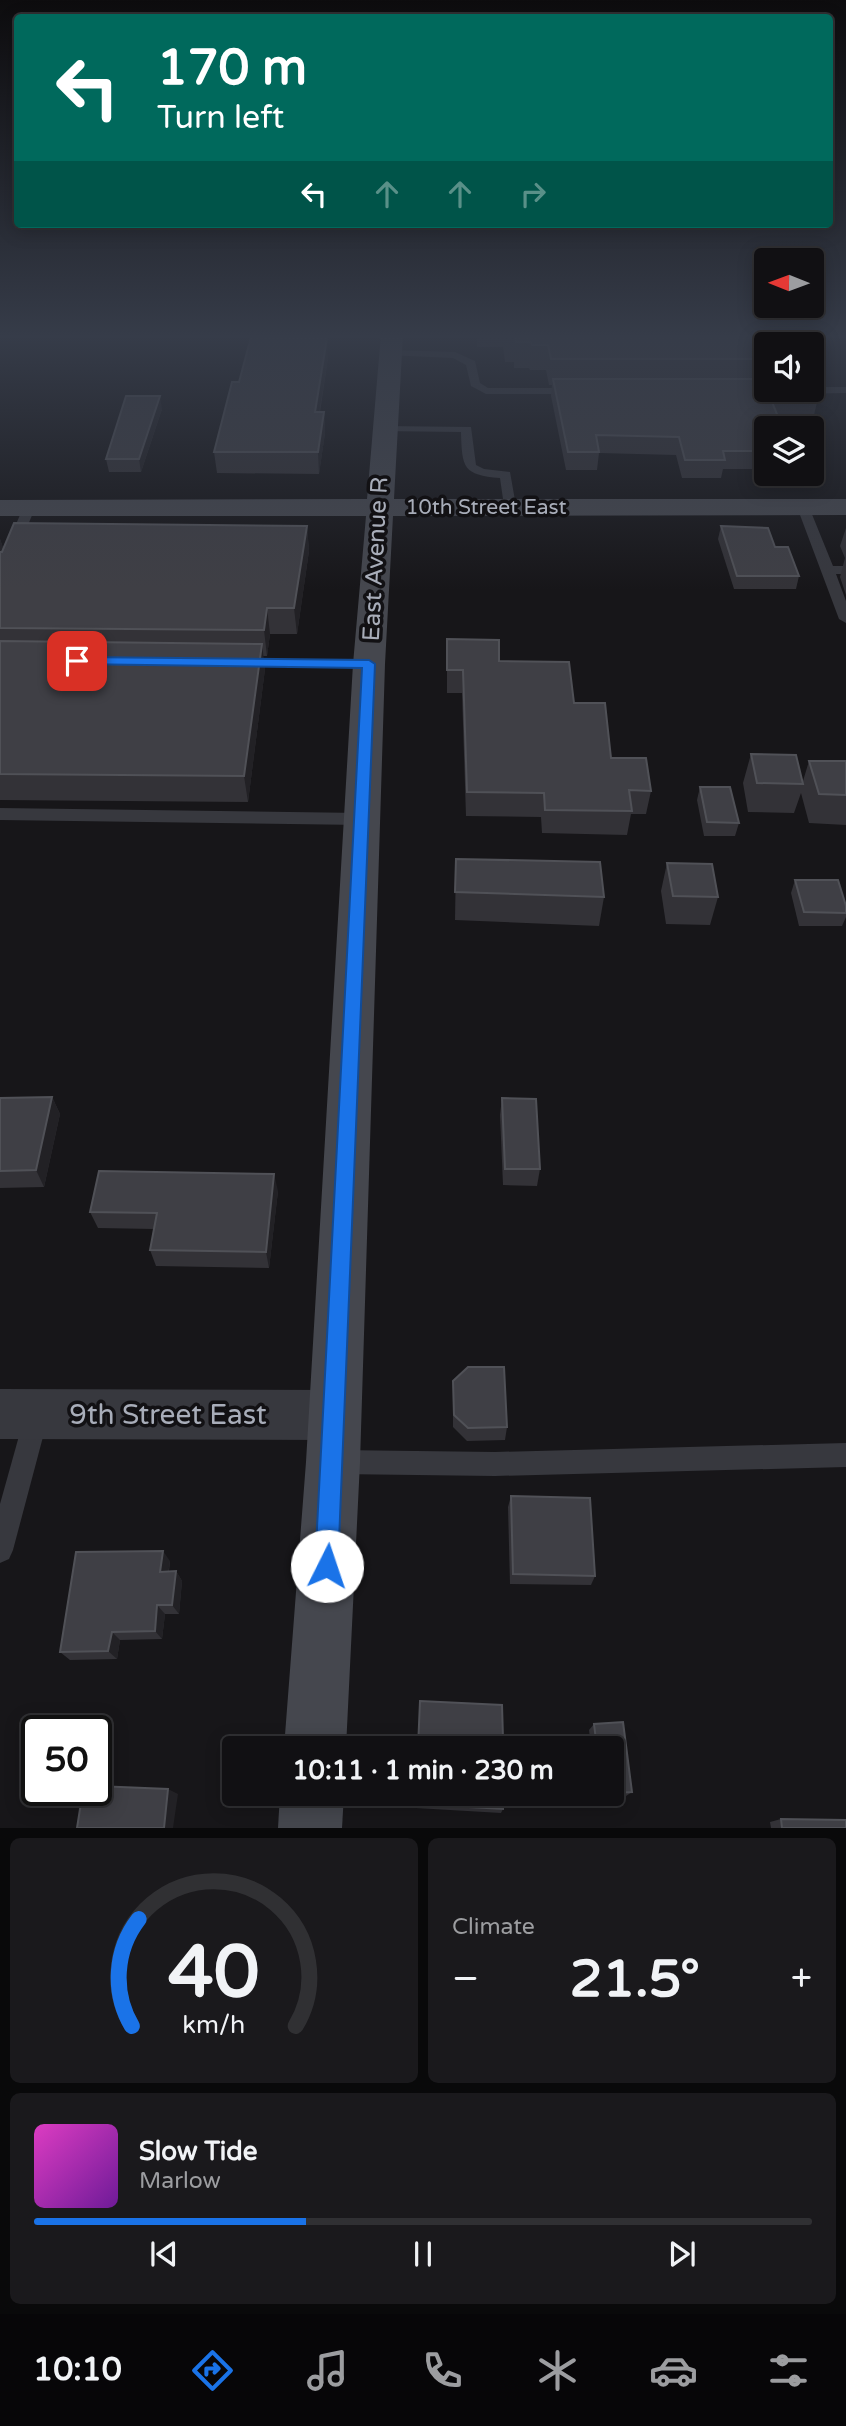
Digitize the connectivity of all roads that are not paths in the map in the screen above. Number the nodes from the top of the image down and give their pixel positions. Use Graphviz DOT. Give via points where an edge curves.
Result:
graph roads {
  1 [pos="385,419"];
  2 [pos="384,429"];
  3 [pos="510,506"];
  4 [pos="803,507"];
  5 [pos="846,507"];
  6 [pos="0,508"];
  7 [pos="29,508"];
  8 [pos="378,508"];
  9 [pos="828,570"];
  10 [pos="846,570"];
  11 [pos="0,576"];
  12 [pos="846,619"];
  13 [pos="229,663"];
  14 [pos="369,664"];
  15 [pos="0,814"];
  16 [pos="361,819"];
  17 [pos="19,1414"];
  18 [pos="334,1438"];
  19 [pos="846,1455"];
  20 [pos="0,1550"];
  21 [pos="316,1736"];
  22 [pos="311,1806"];
  23 [pos="310,1828"];
  1 -- 2 [label="main road, East Avenue R"];
  2 -- 3 [label="lane" via="466,422 468,465 482,473 506,475"];
  2 -- 8 [label="main road, East Avenue R"];
  3 -- 4 [label="main road, 10th Street East"];
  3 -- 8 [label="main road, 10th Street East"];
  4 -- 5 [label="main road, 10th Street East"];
  4 -- 9 [label="lane"];
  6 -- 7 [label="main road, 10th Street East"];
  7 -- 8 [label="main road, 10th Street East"];
  7 -- 11 [label="lane"];
  8 -- 14 [label="main road, East Avenue R"];
  9 -- 10 [label="lane"];
  9 -- 12 [label="lane"];
  13 -- 14 [label="lane"];
  14 -- 16 [label="main road, East Avenue R"];
  15 -- 16 [label="lane"];
  16 -- 18 [label="main road, East Avenue R"];
  17 -- 18 [label="street, 9th Street East"];
  17 -- 20 [label="lane"];
  18 -- 19 [label="lane" via="495,1464"];
  18 -- 21 [label="main road, East Avenue R"];
  22 -- 23 [label="main road"];
}
